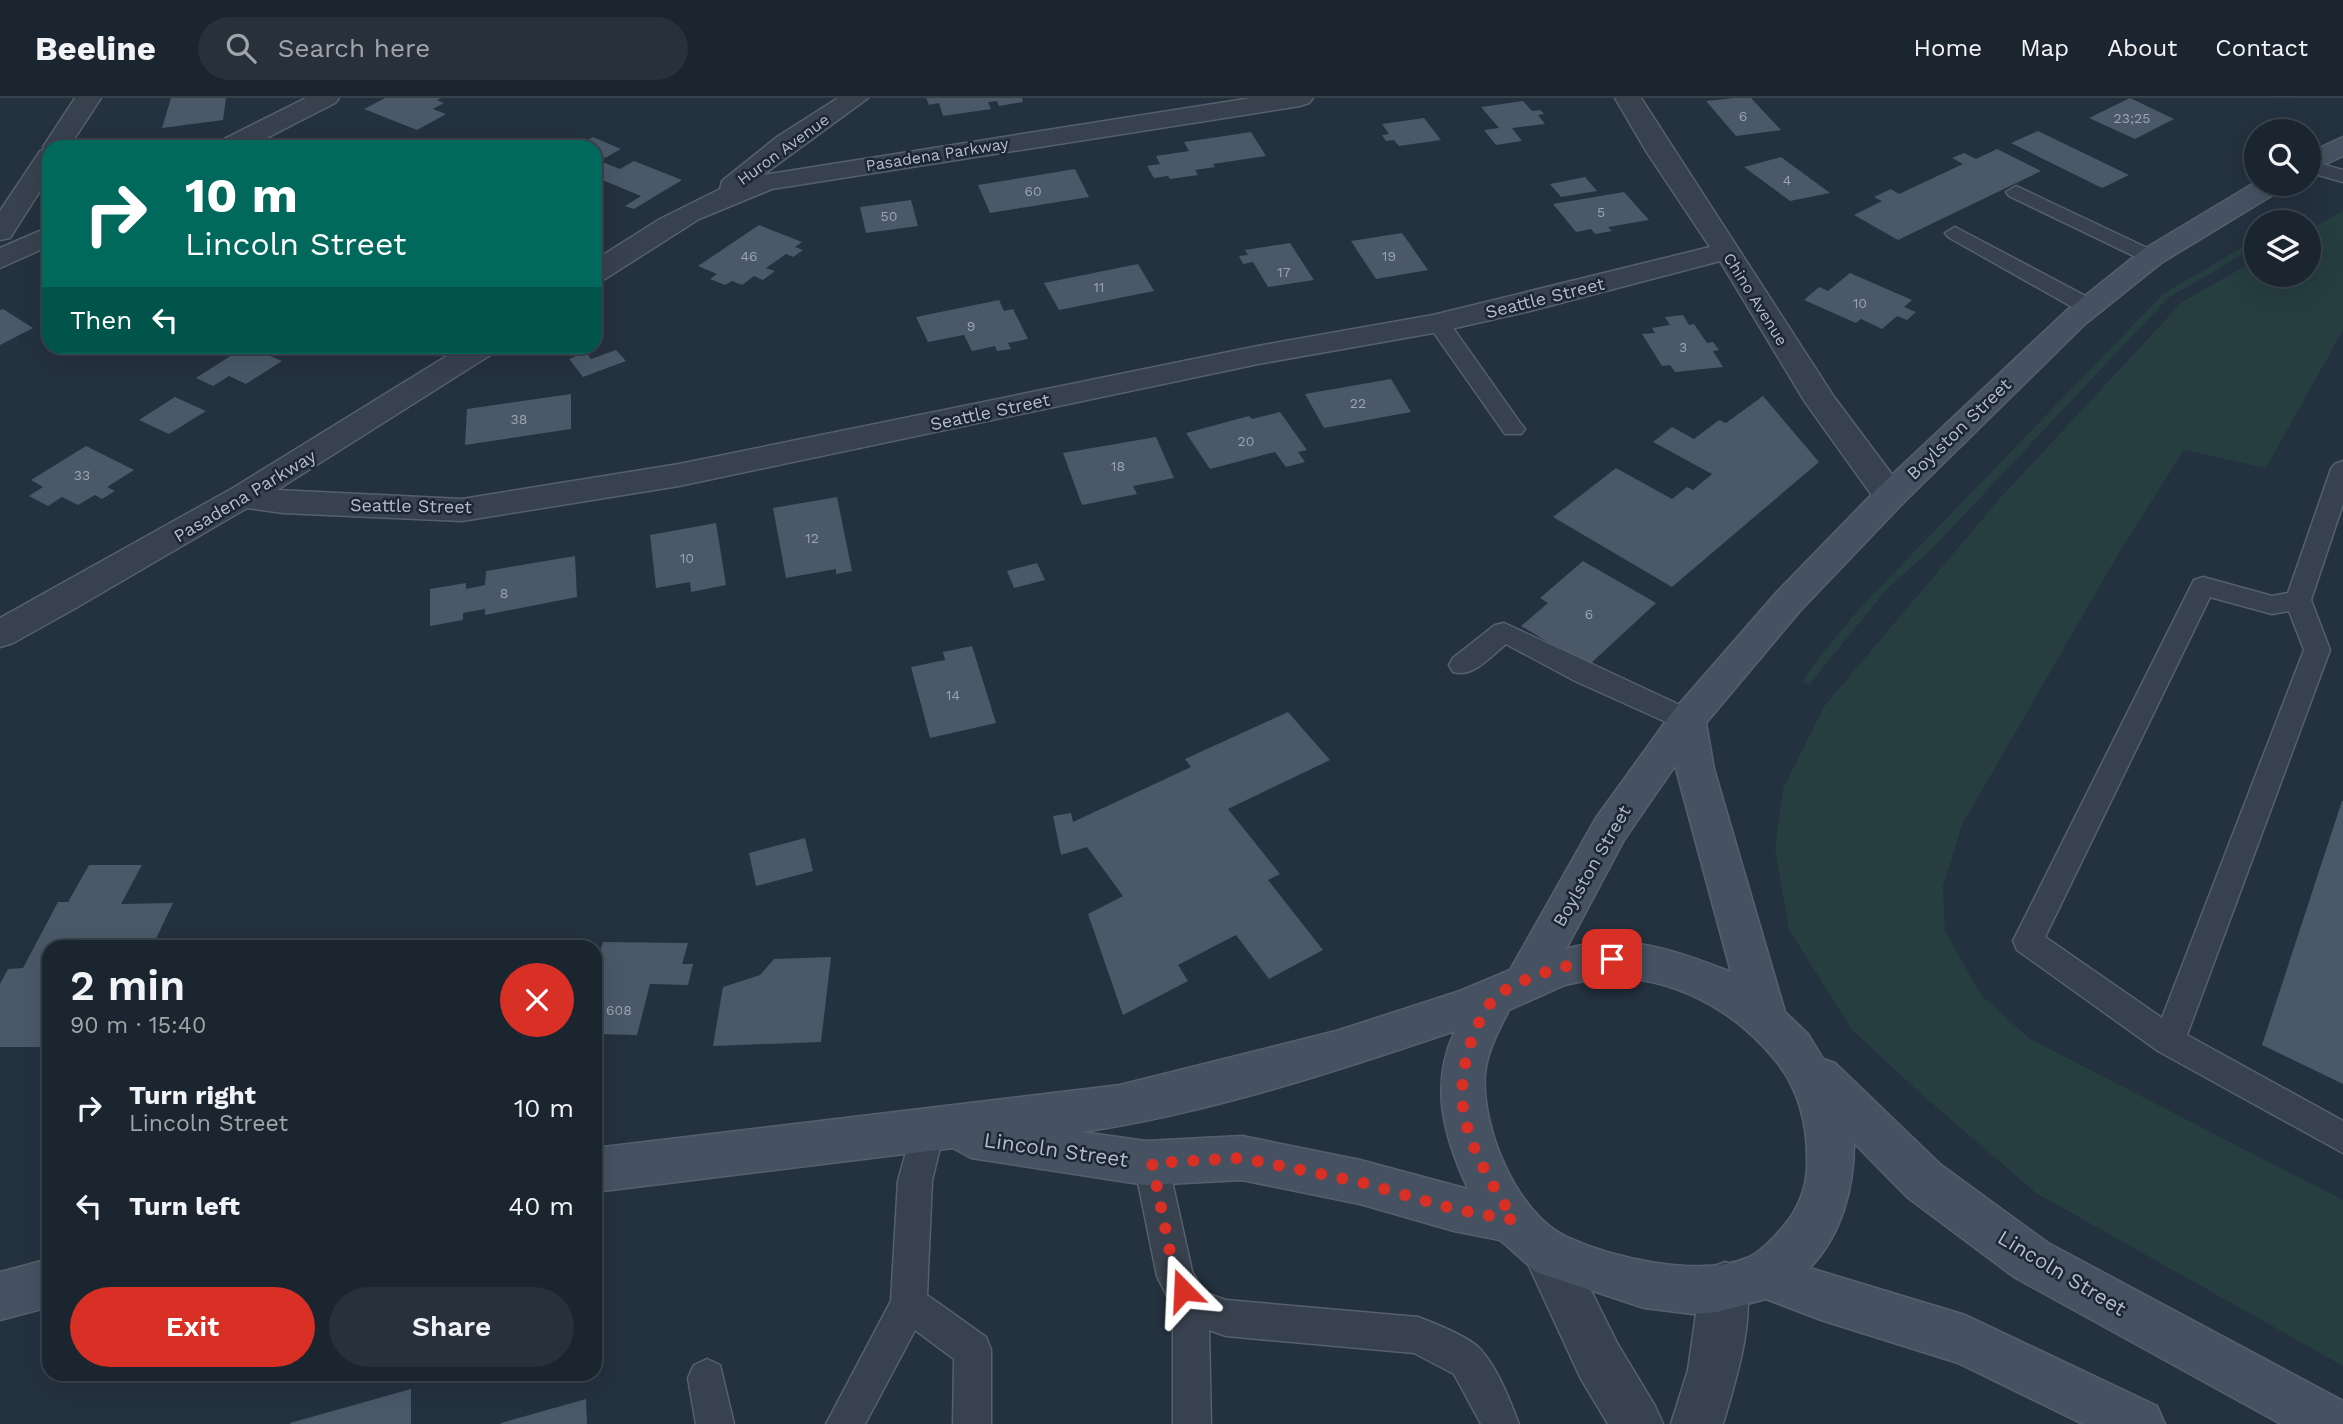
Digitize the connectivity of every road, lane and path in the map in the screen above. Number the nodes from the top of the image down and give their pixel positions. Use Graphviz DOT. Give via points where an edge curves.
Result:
graph roads {
  1 [pos="88,98"];
  2 [pos="326,98"];
  3 [pos="855,98"];
  4 [pos="1300,98"];
  5 [pos="1628,98"];
  6 [pos="61,140"];
  7 [pos="243,140"];
  8 [pos="2343,145"];
  9 [pos="2321,158"];
  10 [pos="42,168"];
  11 [pos="2321,169"];
  12 [pos="2343,176"];
  13 [pos="2016,192"];
  14 [pos="2252,196"];
  15 [pos="714,201"];
  16 [pos="0,232"];
  17 [pos="1955,233"];
  18 [pos="42,239"];
  19 [pos="1727,251"];
  20 [pos="2151,257"];
  21 [pos="0,260"];
  22 [pos="602,268"];
  23 [pos="2089,307"];
  24 [pos="1438,323"];
  25 [pos="472,354"];
  26 [pos="1513,429"];
  27 [pos="2343,469"];
  28 [pos="1890,496"];
  29 [pos="245,497"];
  30 [pos="2298,600"];
  31 [pos="0,634"];
  32 [pos="1462,664"];
  33 [pos="1687,720"];
  34 [pos="1510,990"];
  35 [pos="1779,1036"];
  36 [pos="2169,1041"];
  37 [pos="928,1131"];
  38 [pos="2343,1139"];
  39 [pos="1152,1163"];
  40 [pos="602,1169"];
  41 [pos="1531,1236"];
  42 [pos="1746,1280"];
  43 [pos="42,1285"];
  44 [pos="0,1296"];
  45 [pos="909,1304"];
  46 [pos="1191,1305"];
  47 [pos="707,1378"];
  48 [pos="716,1424"];
  49 [pos="845,1424"];
  50 [pos="972,1424"];
  51 [pos="1192,1424"];
  52 [pos="1500,1424"];
  53 [pos="1637,1424"];
  54 [pos="1697,1424"];
  55 [pos="2139,1424"];
  56 [pos="2333,1424"];
  1 -- 6 [label="street"];
  2 -- 7 [label="street"];
  3 -- 15 [label="street, Huron Avenue" via="786,144"];
  4 -- 15 [label="street, Pasadena Parkway" via="824,171 751,187"];
  5 -- 19 [label="street, Chino Avenue"];
  8 -- 9 [label="main road"];
  10 -- 16 [label="street"];
  11 -- 12 [label="lane"];
  13 -- 20 [label="lane"];
  14 -- 20 [label="main road, Boylston Street"];
  15 -- 22 [label="street, Pasadena Parkway"];
  17 -- 23 [label="lane"];
  18 -- 21 [label="street"];
  19 -- 24 [label="street, Seattle Street"];
  19 -- 28 [label="street, Chino Avenue" via="1821,402"];
  20 -- 23 [label="main road, Boylston Street"];
  23 -- 28 [label="main road, Boylston Street"];
  24 -- 26 [label="lane"];
  24 -- 29 [label="street, Seattle Street" via="1258,355 680,475 462,510"];
  25 -- 29 [label="street, Pasadena Parkway"];
  27 -- 30 [label="lane"];
  28 -- 33 [label="main road, Boylston Street" via="1788,602"];
  29 -- 31 [label="street, Pasadena Parkway"];
  30 -- 36 [label="lane" via="2317,650"];
  30 -- 36 [label="lane" via="2272,605 2203,586 2028,941"];
  32 -- 33 [label="lane" via="1504,632"];
  33 -- 34 [label="main road, Boylston Street" via="1610,829"];
  33 -- 35 [label="main road" via="1695,769"];
  34 -- 35 [label="main road, Lincoln Street" via="1558,966 1593,959 1670,965 1742,999"];
  34 -- 37 [label="main road, Lincoln Street" via="1320,1056 1131,1103"];
  34 -- 41 [label="main road, Boylston Street" via="1475,1033 1463,1073 1464,1117 1479,1163"];
  35 -- 42 [label="main road" via="1820,1090 1831,1127 1834,1164 1826,1199 1810,1232"];
  35 -- 56 [label="main road, Lincoln Street" via="1924,1181 2031,1260"];
  36 -- 38 [label="lane"];
  37 -- 39 [label="main road, Lincoln Street"];
  37 -- 40 [label="main road, Lincoln Street"];
  37 -- 45 [label="lane" via="915,1181"];
  39 -- 41 [label="main road, Lincoln Street" via="1242,1158 1360,1182"];
  39 -- 46 [label="lane" via="1175,1276"];
  41 -- 42 [label="main road, Lincoln Street" via="1612,1278 1683,1289"];
  41 -- 53 [label="street"];
  42 -- 54 [label="street"];
  42 -- 55 [label="main road" via="1821,1296 1965,1340"];
  43 -- 44 [label="main road"];
  45 -- 49 [label="lane"];
  45 -- 50 [label="lane" via="972,1350"];
  46 -- 51 [label="lane"];
  46 -- 52 [label="lane" via="1226,1318 1418,1335 1467,1361"];
  47 -- 48 [label="lane"];
}
